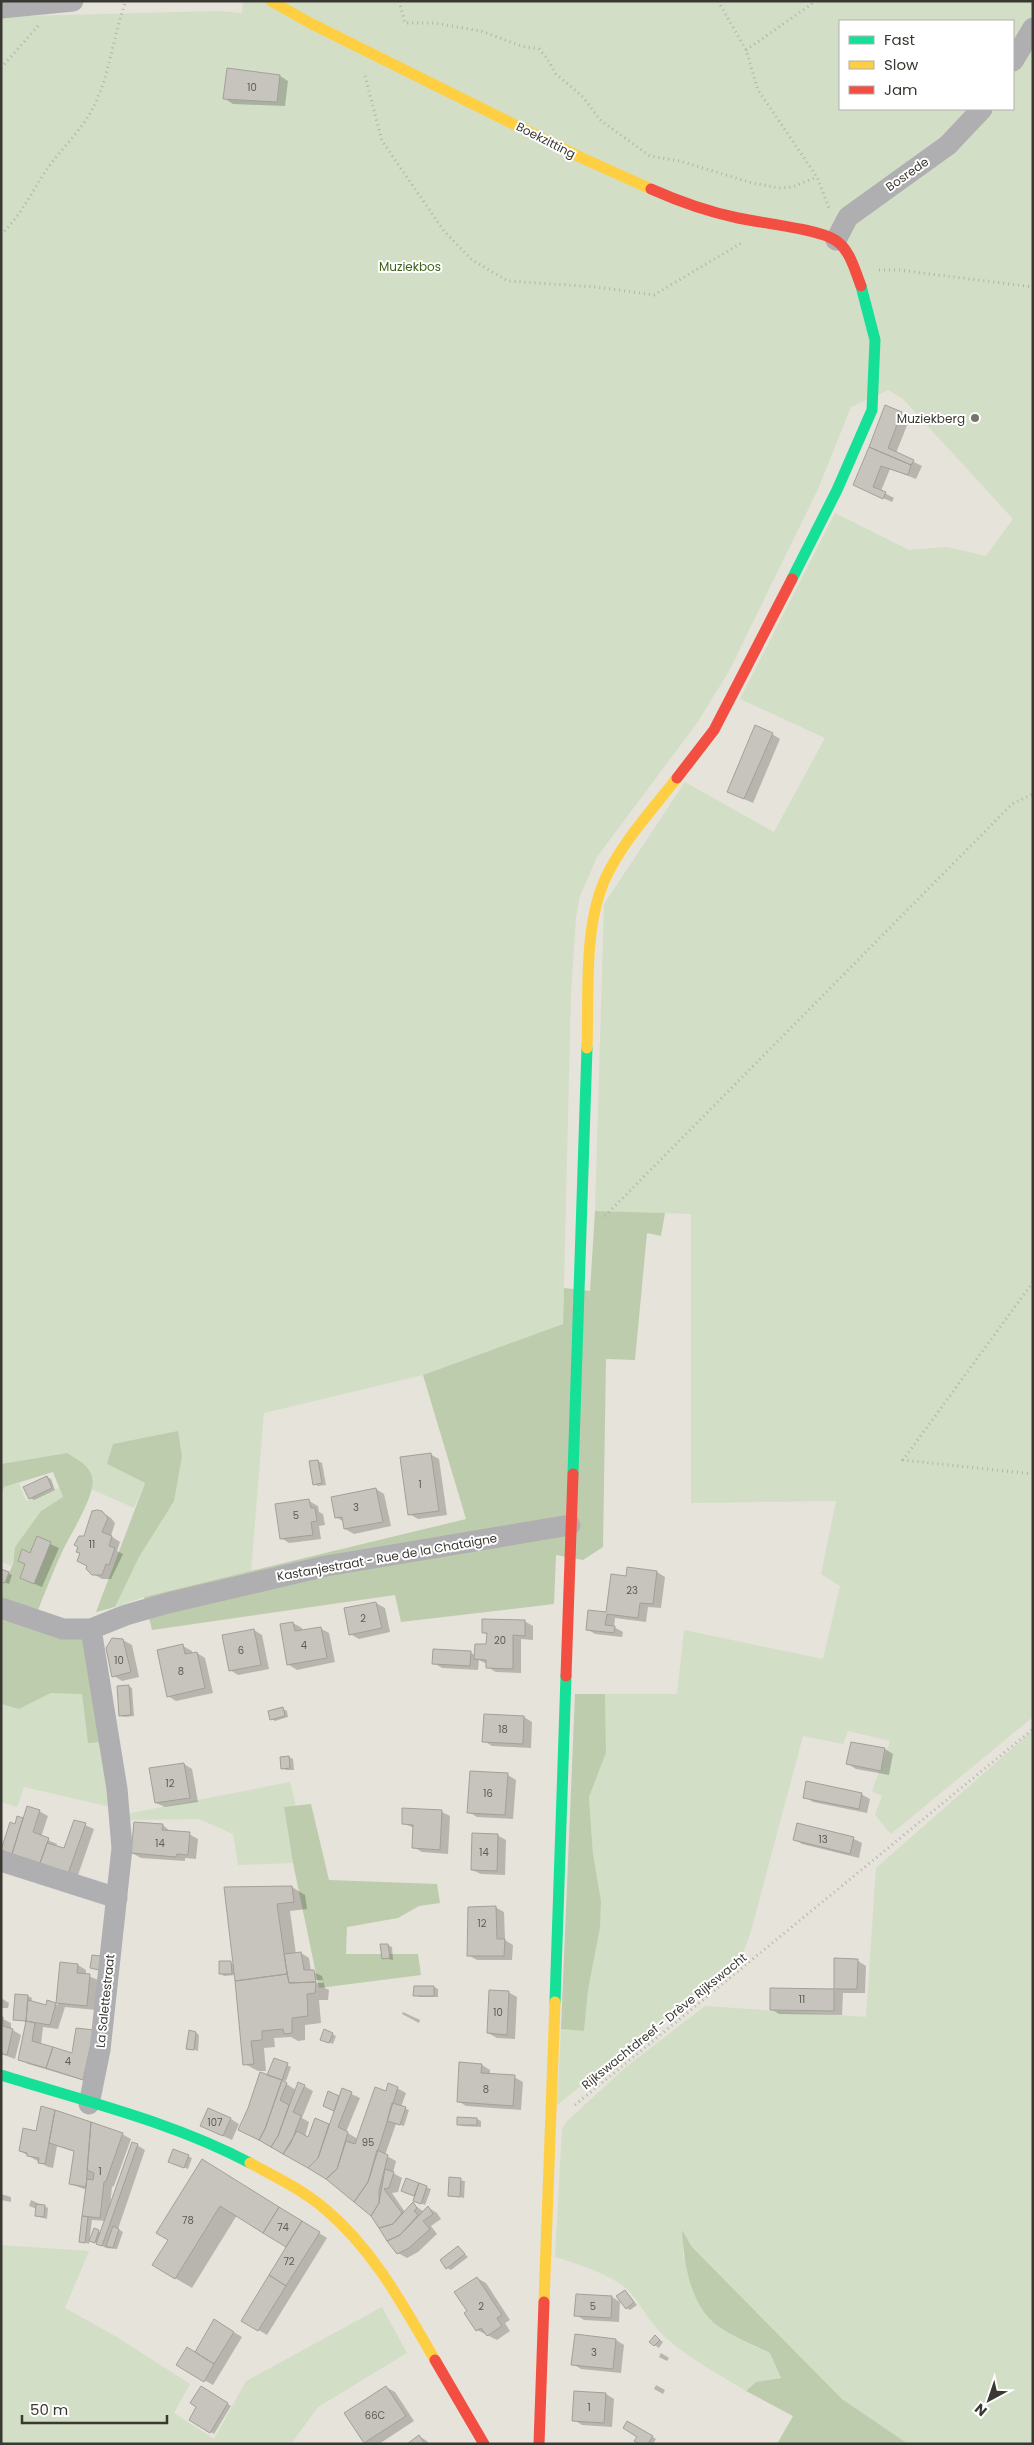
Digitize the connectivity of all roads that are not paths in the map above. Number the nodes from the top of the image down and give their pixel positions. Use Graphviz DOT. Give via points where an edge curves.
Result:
graph roads {
  1 [pos="73,1"];
  2 [pos="271,1"];
  3 [pos="61,2"];
  4 [pos="1,8"];
  5 [pos="1033,28"];
  6 [pos="1014,59"];
  7 [pos="981,110"];
  8 [pos="836,240"];
  9 [pos="570,1525"];
  10 [pos="1,1608"];
  11 [pos="91,1629"];
  12 [pos="1,1861"];
  13 [pos="116,1898"];
  14 [pos="1,2074"];
  15 [pos="89,2104"];
  16 [pos="484,2444"];
  17 [pos="539,2444"];
  1 -- 3 [label="street"];
  2 -- 8 [label="street, Boekzitting" via="582,158 668,197 736,218"];
  3 -- 4 [label="street"];
  5 -- 6 [label="street"];
  7 -- 8 [label="street, Bosrede" via="948,145 848,217"];
  8 -- 9 [label="street" via="851,258 875,340 872,410 837,490 719,721 606,877 591,933"];
  9 -- 11 [label="street, Kastanjestraat - Rue de la Chataigne" via="326,1566 168,1603"];
  9 -- 17 [label="street"];
  10 -- 11 [label="street, Kastanjestraat - Rue de la Chataigne" via="64,1629"];
  11 -- 13 [label="street, La Salettestraat" via="122,1823"];
  12 -- 13 [label="street"];
  13 -- 15 [label="street, La Salettestraat" via="100,2050"];
  14 -- 15 [label="street"];
  15 -- 16 [label="street" via="228,2151 296,2189 330,2213 358,2241 387,2280"];
}
